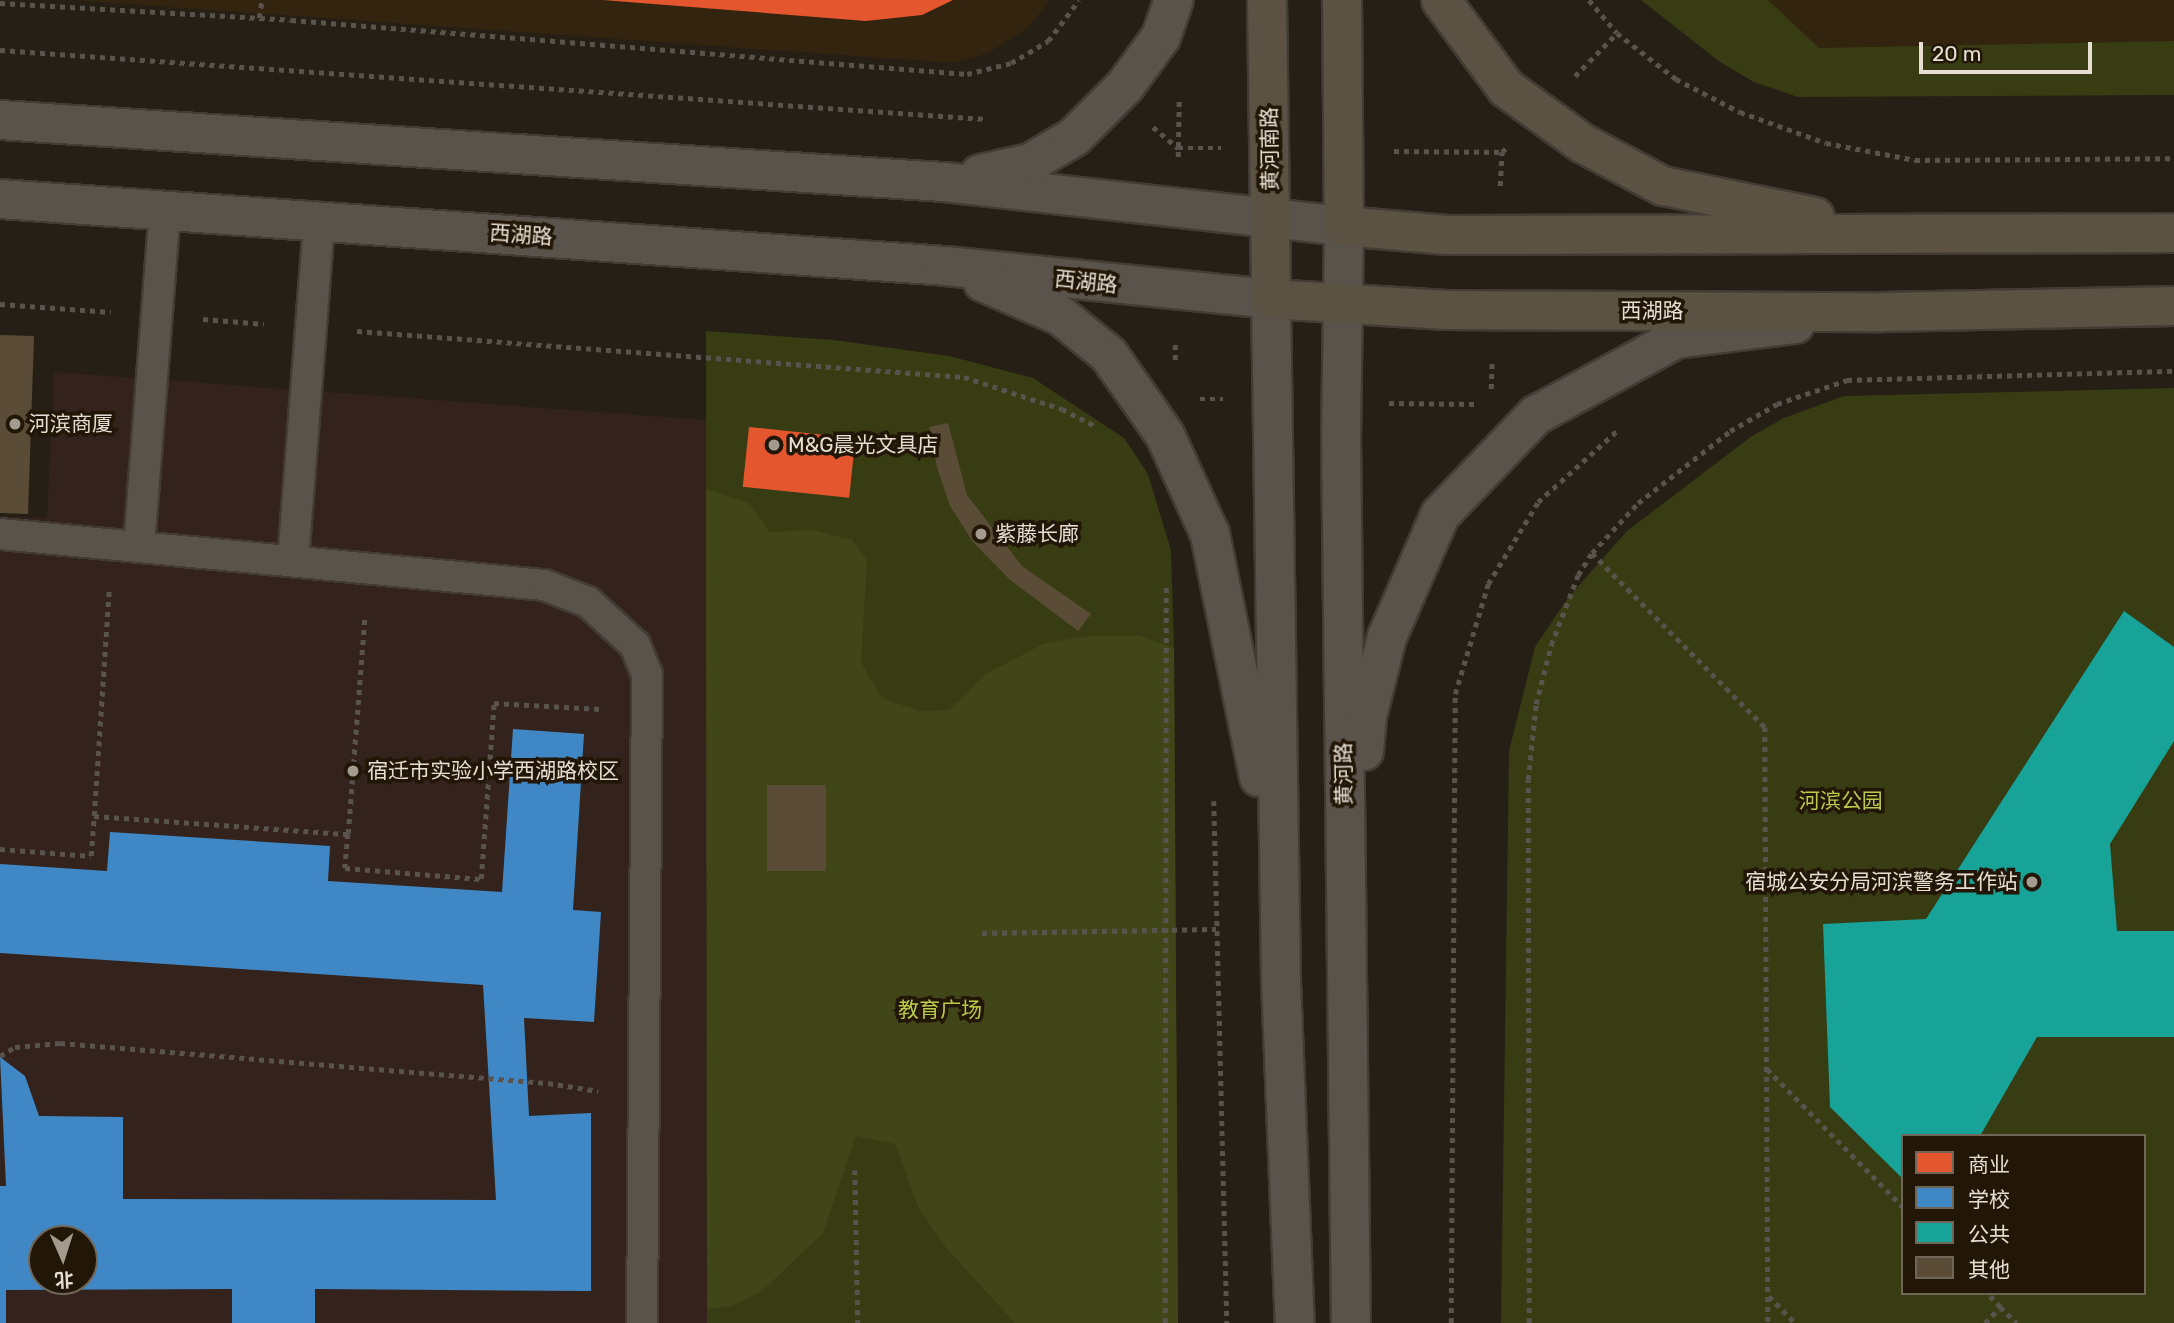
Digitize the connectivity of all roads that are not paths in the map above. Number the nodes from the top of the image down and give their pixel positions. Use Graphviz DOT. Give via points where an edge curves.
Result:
graph roads {
  1 [pos="1174,0"];
  2 [pos="1267,0"];
  3 [pos="1342,0"];
  4 [pos="1441,0"];
  5 [pos="0,120"];
  6 [pos="944,182"];
  7 [pos="0,199"];
  8 [pos="165,211"];
  9 [pos="1271,217"];
  10 [pos="319,221"];
  11 [pos="1344,226"];
  12 [pos="1893,233"];
  13 [pos="2174,233"];
  14 [pos="946,266"];
  15 [pos="1271,299"];
  16 [pos="1343,305"];
  17 [pos="2174,306"];
  18 [pos="1883,312"];
  19 [pos="0,534"];
  20 [pos="126,544"];
  21 [pos="293,561"];
  22 [pos="1346,970"];
  23 [pos="1280,981"];
  24 [pos="642,1323"];
  25 [pos="1295,1323"];
  26 [pos="1351,1323"];
  1 -- 6 [label="main road" via="1161,37 1125,86 1074,137 1030,163"];
  2 -- 9 [label="main road, 黄河南路"];
  3 -- 11 [label="main road"];
  4 -- 12 [label="main road" via="1506,89 1582,143 1663,186"];
  5 -- 6 [label="main road"];
  6 -- 9 [label="main road"];
  7 -- 8 [label="main road, 西湖路"];
  8 -- 10 [label="main road, 西湖路"];
  8 -- 20 [label="lane" via="157,316"];
  9 -- 11 [label="main road"];
  9 -- 15 [label="main road, 黄河南路"];
  10 -- 14 [label="main road, 西湖路"];
  10 -- 21 [label="lane"];
  11 -- 12 [label="main road" via="1447,235"];
  11 -- 16 [label="main road, 黄河路"];
  12 -- 13 [label="main road"];
  14 -- 15 [label="main road, 西湖路"];
  14 -- 23 [label="main road" via="1061,316 1109,355 1166,435 1210,534 1239,664 1258,773"];
  15 -- 16 [label="main road, 西湖路"];
  15 -- 23 [label="main road"];
  16 -- 18 [label="main road, 西湖路" via="1446,310"];
  16 -- 22 [label="main road, 黄河路"];
  17 -- 18 [label="main road, 西湖路"];
  18 -- 22 [label="main road" via="1676,339 1536,415 1440,515 1387,637 1367,716"];
  19 -- 20 [label="lane"];
  20 -- 21 [label="lane"];
  21 -- 24 [label="lane" via="544,585 588,602 635,645 647,674"];
  22 -- 26 [label="main road, 黄河路"];
  23 -- 25 [label="main road"];
}
